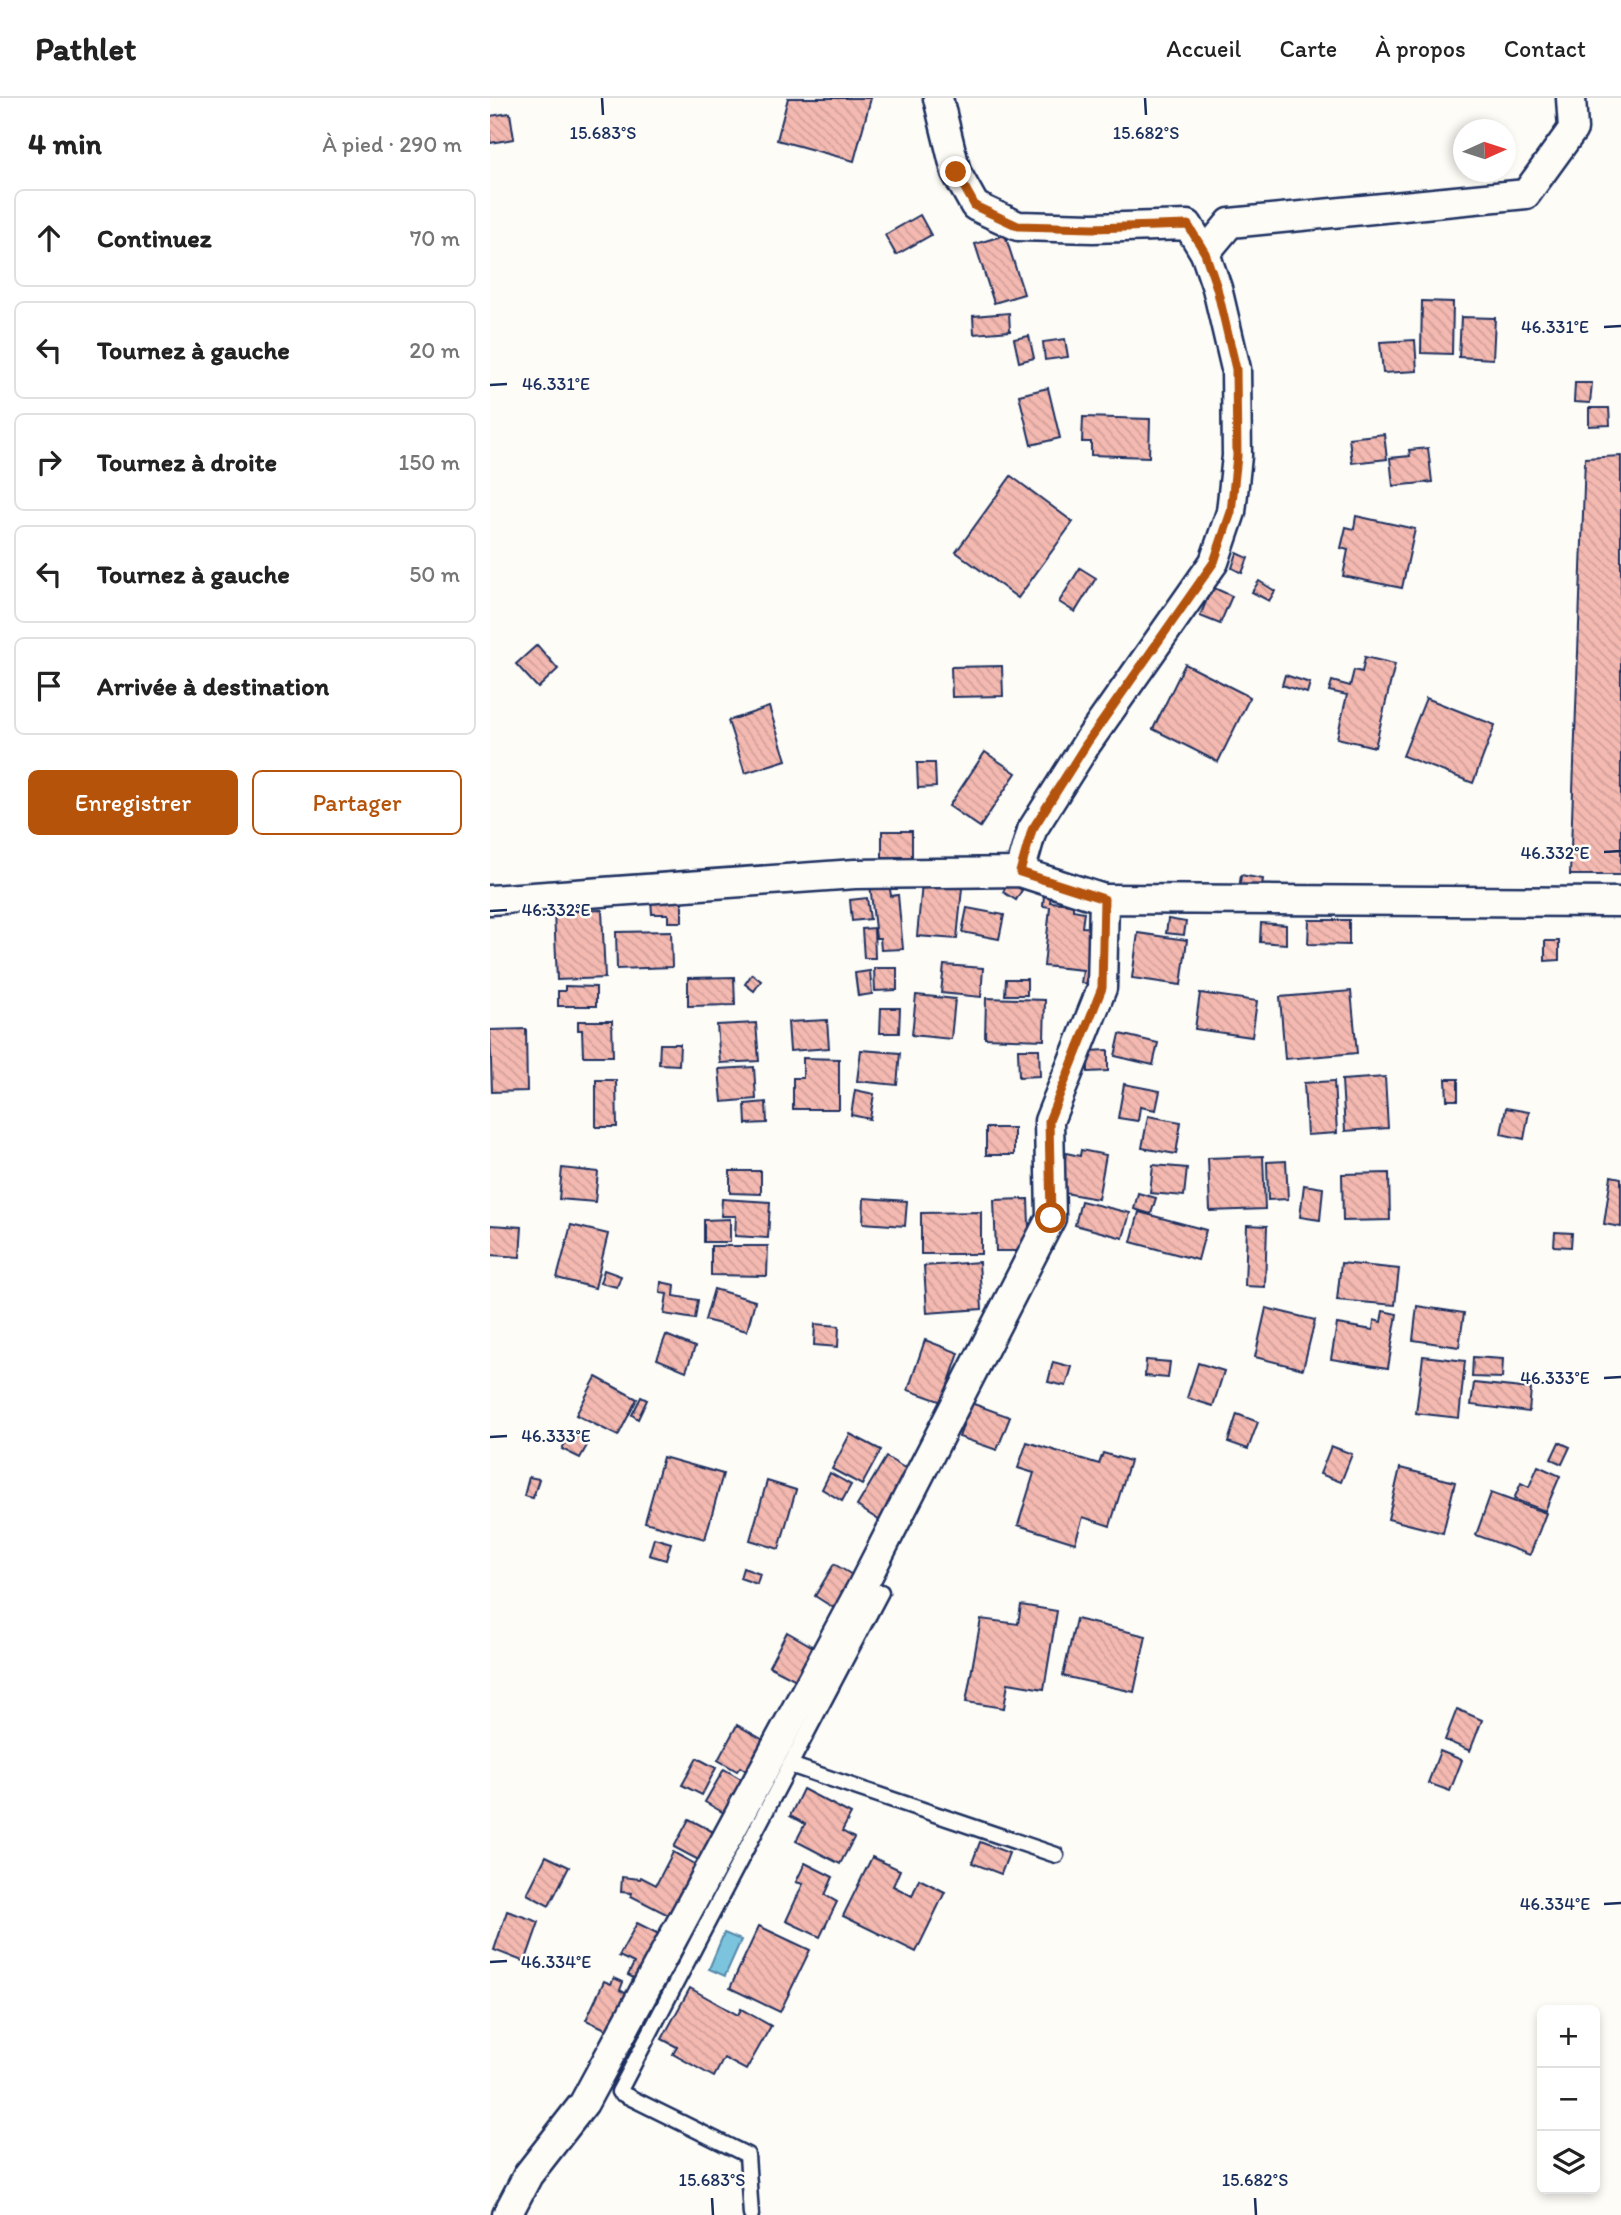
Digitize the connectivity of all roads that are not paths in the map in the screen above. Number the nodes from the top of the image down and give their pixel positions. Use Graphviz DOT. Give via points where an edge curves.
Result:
graph roads {
  1 [pos="939,98"];
  2 [pos="1571,98"];
  3 [pos="1205,253"];
  4 [pos="1020,872"];
  5 [pos="1104,899"];
  6 [pos="490,900"];
  7 [pos="1621,902"];
  8 [pos="881,1592"];
  9 [pos="790,1765"];
  10 [pos="1056,1855"];
  11 [pos="507,2215"];
  12 [pos="751,2215"];
  1 -- 3 [label="street" via="956,172 975,206 1018,226 1188,225"];
  2 -- 3 [label="street" via="1573,129 1526,194 1230,223"];
  3 -- 4 [label="street" via="1236,369 1237,456 1231,512 1214,562 1032,830"];
  4 -- 5 [label="street"];
  4 -- 6 [label="street" via="855,874"];
  5 -- 7 [label="street"];
  5 -- 11 [label="street" via="1102,988 1049,1121 1051,1218 867,1576 584,2103 528,2175"];
  8 -- 9 [label="lane"];
  9 -- 10 [label="lane"];
  9 -- 12 [label="lane" via="619,2092 747,2155"];
}
